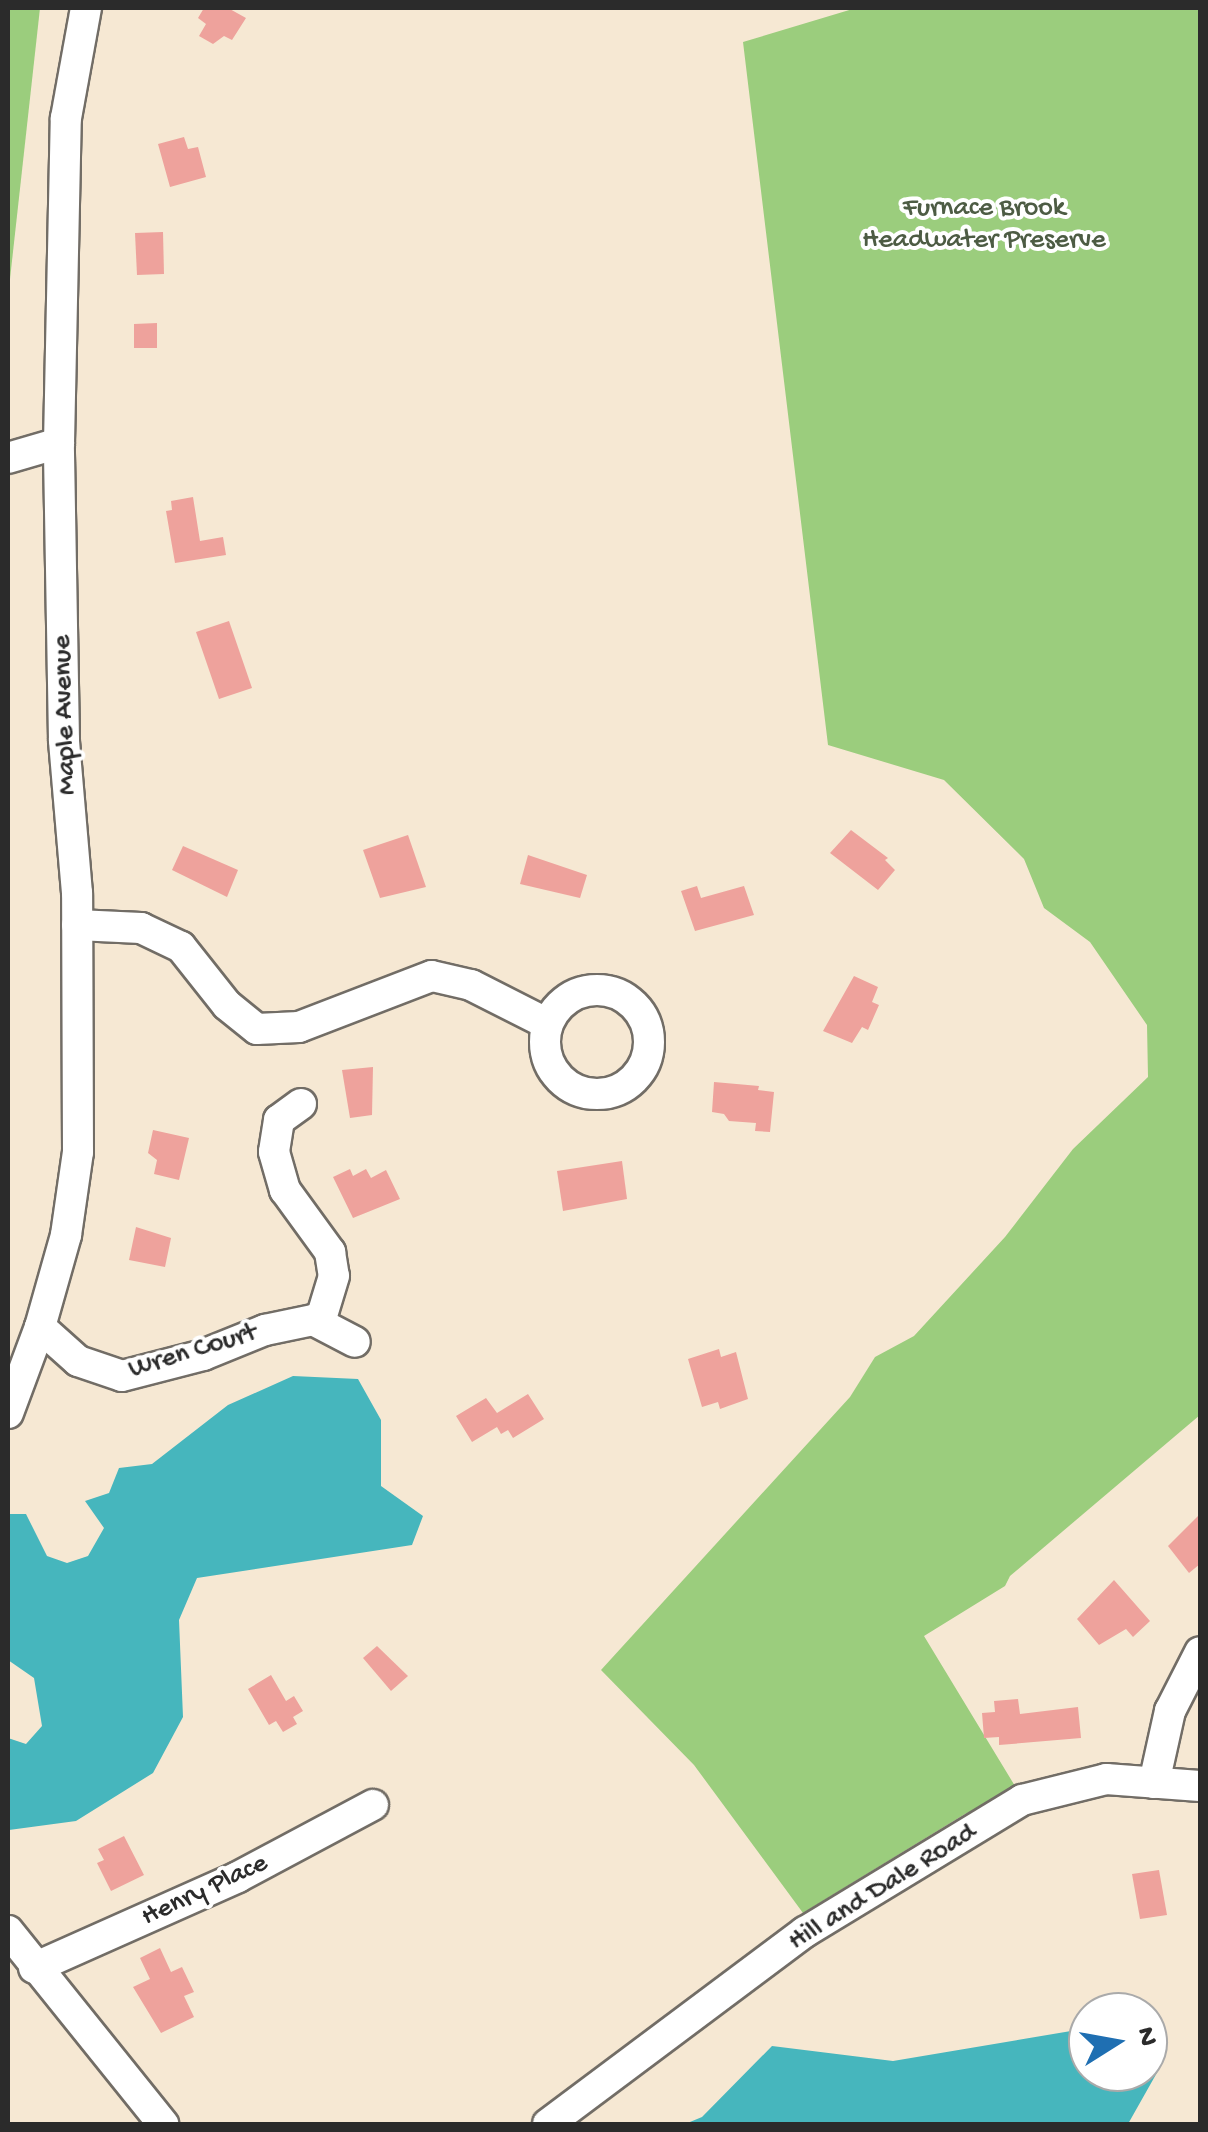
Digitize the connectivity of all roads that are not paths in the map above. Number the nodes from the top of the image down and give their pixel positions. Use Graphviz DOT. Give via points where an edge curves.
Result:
graph roads {
  1 [pos="86,8"];
  2 [pos="59,443"];
  3 [pos="8,458"];
  4 [pos="77,925"];
  5 [pos="548,1024"];
  6 [pos="301,1104"];
  7 [pos="320,1322"];
  8 [pos="40,1327"];
  9 [pos="355,1342"];
  10 [pos="8,1413"];
  11 [pos="1200,1652"];
  12 [pos="1149,1781"];
  13 [pos="1200,1786"];
  14 [pos="373,1806"];
  15 [pos="8,1931"];
  16 [pos="34,1968"];
  17 [pos="163,2124"];
  18 [pos="548,2124"];
  1 -- 2 [label="street, Maple Avenue" via="66,118"];
  2 -- 3 [label="street"];
  2 -- 4 [label="street, Maple Avenue" via="64,740"];
  4 -- 5 [label="street" via="141,928 181,947 227,1005 258,1029 298,1027 432,976 471,985"];
  4 -- 8 [label="street, Maple Avenue" via="78,1152 66,1235"];
  6 -- 7 [label="street" via="279,1120 274,1152 285,1190 330,1252 334,1276"];
  7 -- 8 [label="street, Wren Court" via="266,1330 122,1376 78,1361"];
  7 -- 9 [label="street"];
  8 -- 10 [label="street, Maple Avenue"];
  11 -- 12 [label="street" via="1170,1710"];
  12 -- 13 [label="street, Hill and Dale Road"];
  12 -- 18 [label="street, Hill and Dale Road" via="1106,1780 1022,1800 805,1932"];
  14 -- 16 [label="street, Henry Place" via="238,1878"];
  15 -- 16 [label="street"];
  16 -- 17 [label="street"];
}
